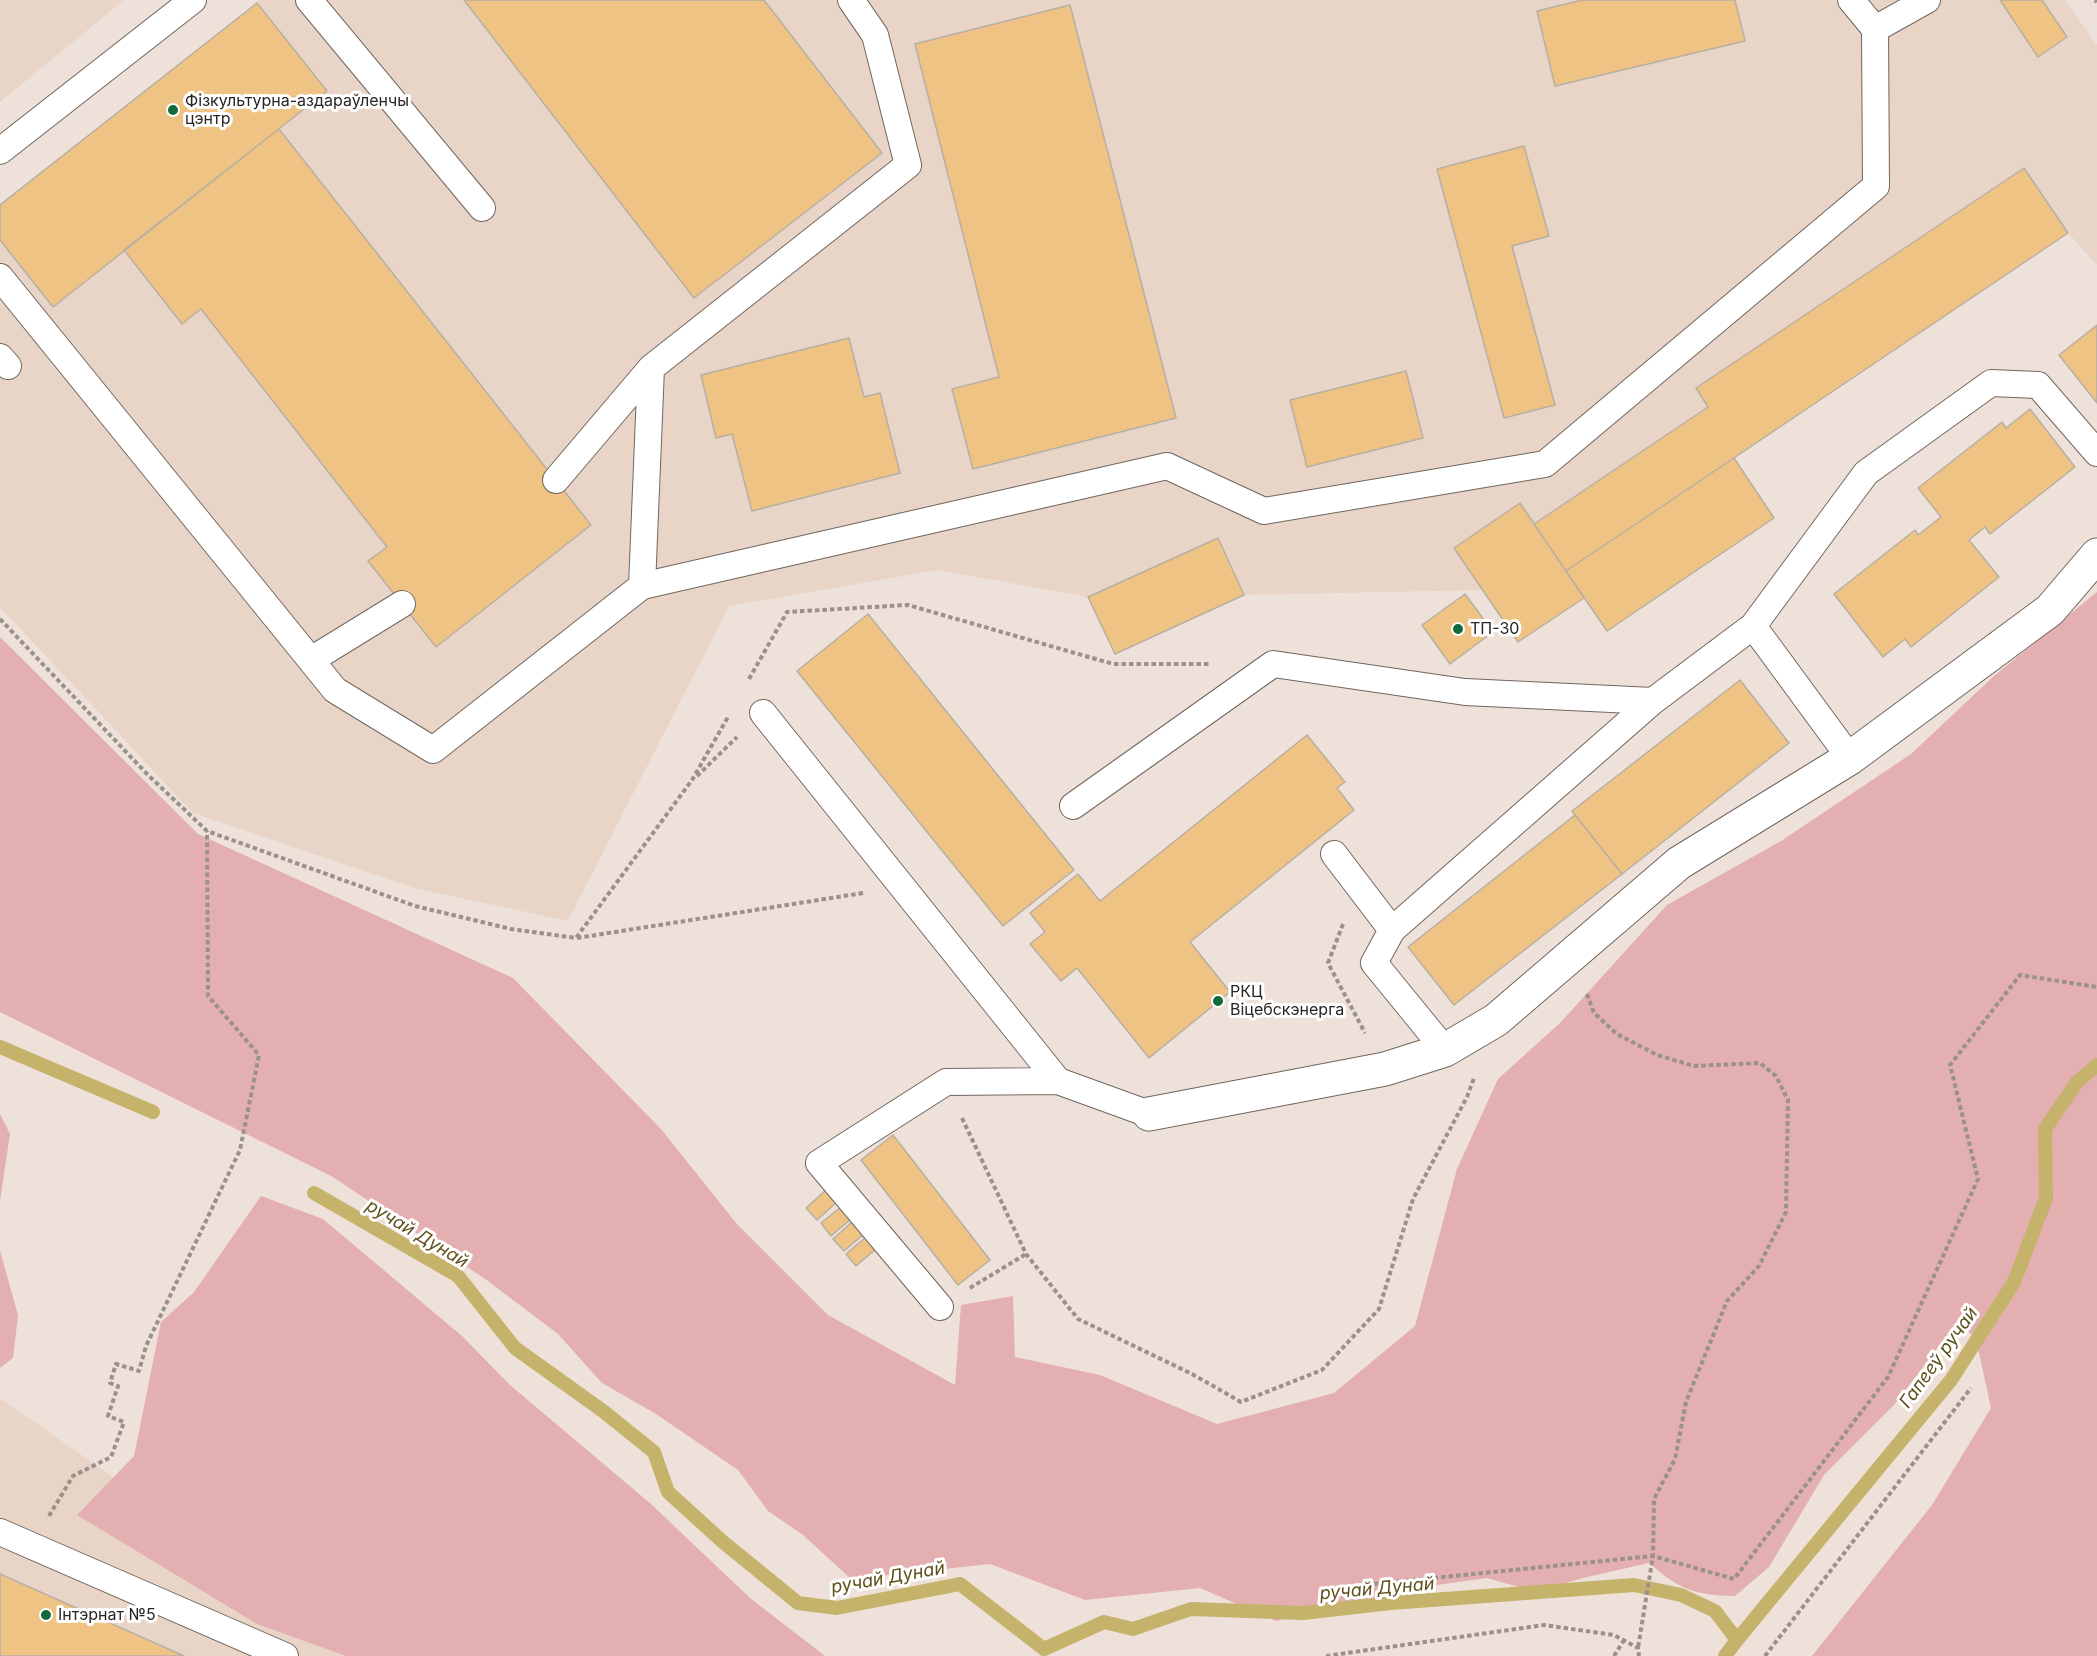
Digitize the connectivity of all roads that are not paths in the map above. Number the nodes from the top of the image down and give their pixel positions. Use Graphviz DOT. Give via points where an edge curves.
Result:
graph roads {
  1 [pos="193,0"];
  2 [pos="309,0"];
  3 [pos="851,0"];
  4 [pos="1851,0"];
  5 [pos="1927,0"];
  6 [pos="1875,29"];
  7 [pos="0,151"];
  8 [pos="482,208"];
  9 [pos="0,277"];
  10 [pos="651,368"];
  11 [pos="2097,453"];
  12 [pos="556,480"];
  13 [pos="2097,555"];
  14 [pos="642,586"];
  15 [pos="402,604"];
  16 [pos="1753,626"];
  17 [pos="311,660"];
  18 [pos="1653,701"];
  19 [pos="763,713"];
  20 [pos="1850,758"];
  21 [pos="1073,806"];
  22 [pos="1334,854"];
  23 [pos="1392,930"];
  24 [pos="1445,1050"];
  25 [pos="1058,1081"];
  26 [pos="1149,1114"];
  27 [pos="940,1307"];
  28 [pos="0,1532"];
  29 [pos="285,1656"];
  1 -- 7 [label="lane"];
  2 -- 8 [label="lane"];
  3 -- 10 [label="lane" via="875,35 908,165"];
  4 -- 6 [label="lane"];
  5 -- 6 [label="lane"];
  6 -- 14 [label="lane" via="1876,186 1545,464 1264,511 1167,466"];
  9 -- 17 [label="lane"];
  10 -- 12 [label="lane"];
  10 -- 14 [label="lane"];
  11 -- 16 [label="lane" via="2038,385 1990,383 1866,473"];
  13 -- 20 [label="street" via="2050,610"];
  14 -- 17 [label="lane" via="433,750 335,690"];
  15 -- 17 [label="lane"];
  16 -- 18 [label="lane"];
  16 -- 20 [label="lane"];
  18 -- 21 [label="lane" via="1465,692 1273,664"];
  18 -- 23 [label="lane"];
  19 -- 25 [label="lane"];
  20 -- 24 [label="street" via="1679,863 1496,1020"];
  22 -- 23 [label="lane"];
  23 -- 24 [label="lane" via="1374,963"];
  24 -- 26 [label="street" via="1385,1069"];
  25 -- 26 [label="lane"];
  25 -- 27 [label="lane" via="946,1082 819,1163"];
  28 -- 29 [label="lane"];
}
